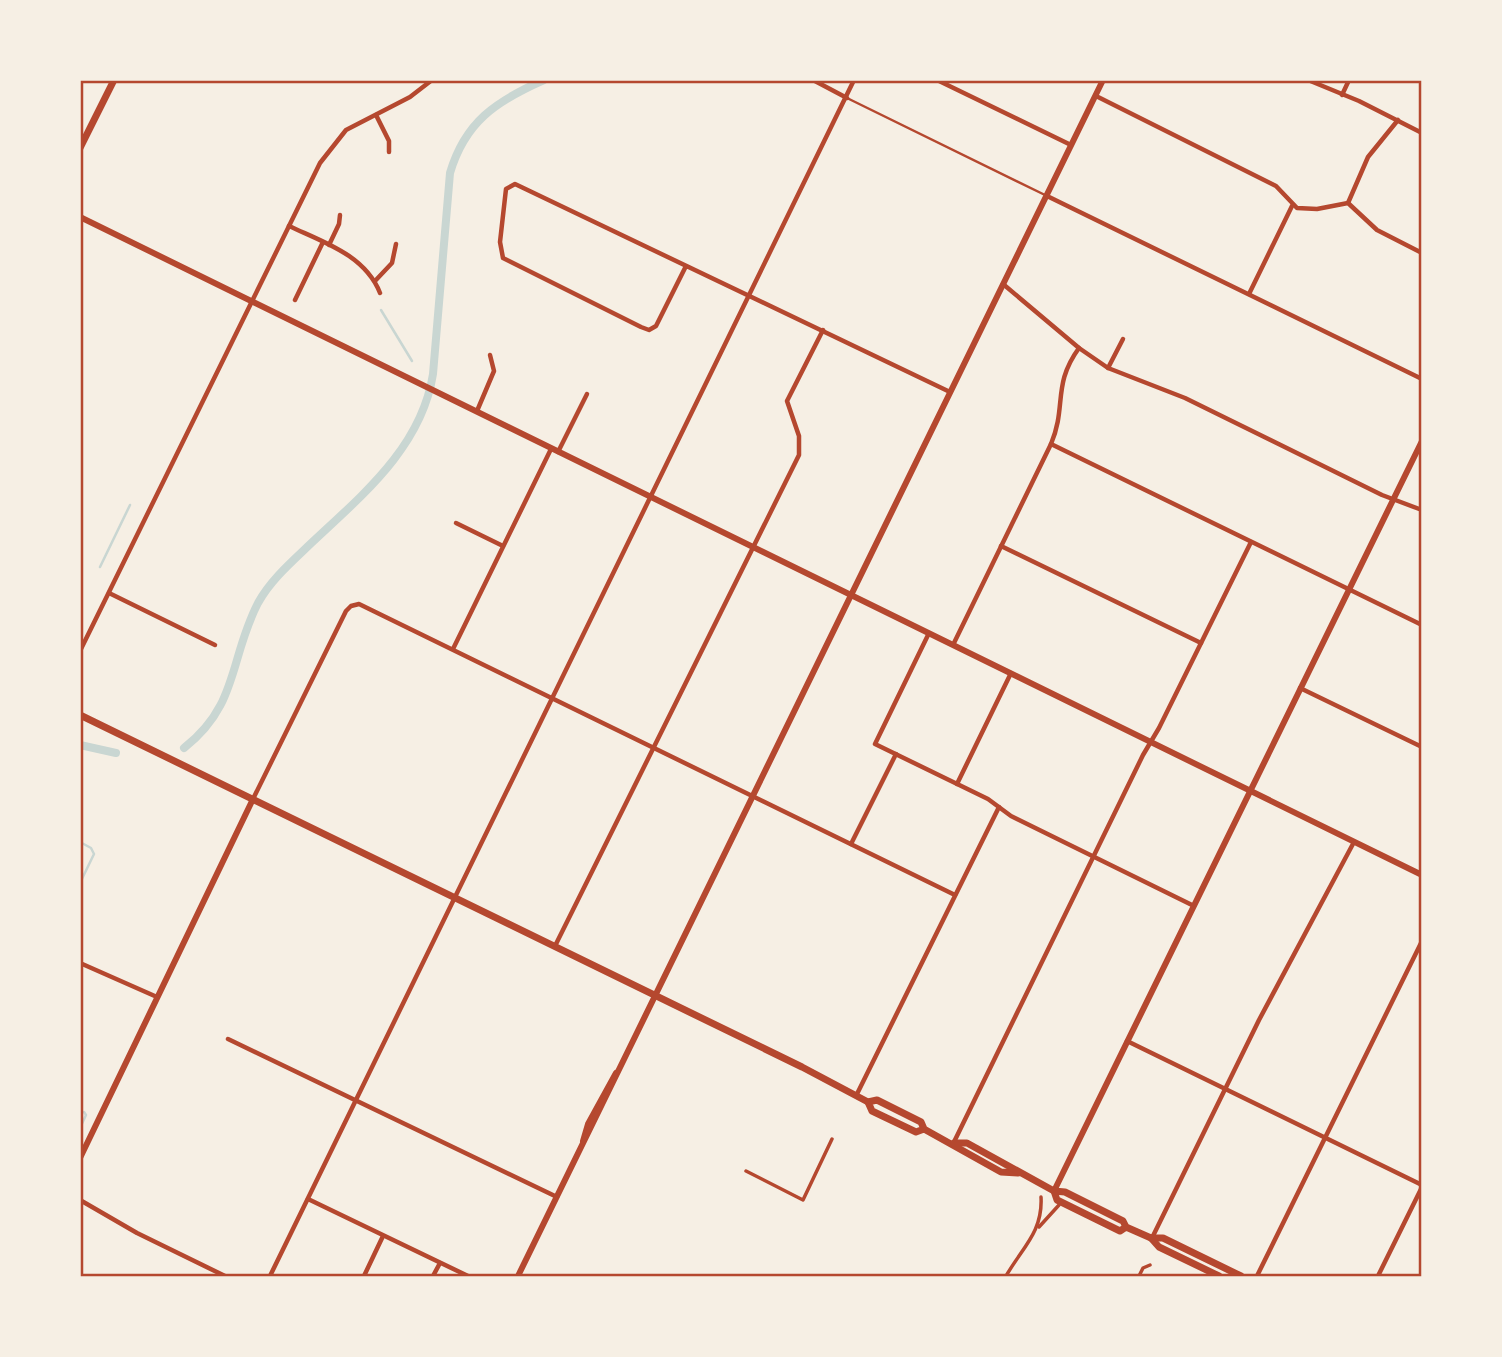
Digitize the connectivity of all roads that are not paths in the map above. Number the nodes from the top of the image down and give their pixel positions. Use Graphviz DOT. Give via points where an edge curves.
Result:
graph roads {
  1 [pos="114,80"];
  2 [pos="432,80"];
  3 [pos="813,80"];
  4 [pos="854,80"];
  5 [pos="937,80"];
  6 [pos="1103,80"];
  7 [pos="1308,80"];
  8 [pos="1349,80"];
  9 [pos="1342,95"];
  10 [pos="1096,96"];
  11 [pos="847,98"];
  12 [pos="376,115"];
  13 [pos="1398,120"];
  14 [pos="1422,133"];
  15 [pos="1072,146"];
  16 [pos="80,148"];
  17 [pos="389,152"];
  18 [pos="1047,196"];
  19 [pos="1349,203"];
  20 [pos="1292,206"];
  21 [pos="340,215"];
  22 [pos="80,217"];
  23 [pos="289,226"];
  24 [pos="326,244"];
  25 [pos="396,244"];
  26 [pos="1422,253"];
  27 [pos="686,266"];
  28 [pos="375,281"];
  29 [pos="1003,284"];
  30 [pos="380,293"];
  31 [pos="1249,294"];
  32 [pos="749,296"];
  33 [pos="252,300"];
  34 [pos="295,300"];
  35 [pos="823,330"];
  36 [pos="1123,339"];
  37 [pos="1079,348"];
  38 [pos="490,355"];
  39 [pos="1108,368"];
  40 [pos="1422,379"];
  41 [pos="950,392"];
  42 [pos="586,394"];
  43 [pos="477,411"];
  44 [pos="1422,441"];
  45 [pos="1051,444"];
  46 [pos="554,451"];
  47 [pos="650,498"];
  48 [pos="1393,499"];
  49 [pos="1422,510"];
  50 [pos="456,523"];
  51 [pos="1251,542"];
  52 [pos="503,546"];
  53 [pos="1002,546"];
  54 [pos="751,547"];
  55 [pos="1349,590"];
  56 [pos="109,593"];
  57 [pos="850,595"];
  58 [pos="1422,625"];
  59 [pos="929,633"];
  60 [pos="1201,643"];
  61 [pos="215,645"];
  62 [pos="953,645"];
  63 [pos="453,649"];
  64 [pos="80,651"];
  65 [pos="1011,673"];
  66 [pos="1299,687"];
  67 [pos="552,697"];
  68 [pos="80,715"];
  69 [pos="1151,742"];
  70 [pos="653,747"];
  71 [pos="1422,747"];
  72 [pos="897,754"];
  73 [pos="957,784"];
  74 [pos="1250,792"];
  75 [pos="752,795"];
  76 [pos="253,799"];
  77 [pos="999,807"];
  78 [pos="1354,842"];
  79 [pos="851,844"];
  80 [pos="1093,856"];
  81 [pos="1422,875"];
  82 [pos="955,895"];
  83 [pos="455,897"];
  84 [pos="1192,905"];
  85 [pos="1422,941"];
  86 [pos="555,946"];
  87 [pos="80,963"];
  88 [pos="656,996"];
  89 [pos="157,997"];
  90 [pos="228,1039"];
  91 [pos="1127,1041"];
  92 [pos="1225,1089"];
  93 [pos="856,1096"];
  94 [pos="356,1100"];
  95 [pos="1325,1138"];
  96 [pos="832,1139"];
  97 [pos="954,1143"];
  98 [pos="80,1157"];
  99 [pos="746,1171"];
  100 [pos="1422,1186"];
  101 [pos="1054,1191"];
  102 [pos="557,1197"];
  103 [pos="1041,1197"];
  104 [pos="307,1199"];
  105 [pos="80,1200"];
  106 [pos="1059,1205"];
  107 [pos="1037,1229"];
  108 [pos="383,1236"];
  109 [pos="1152,1238"];
  110 [pos="440,1263"];
  111 [pos="1150,1265"];
  112 [pos="225,1276"];
  113 [pos="270,1276"];
  114 [pos="364,1276"];
  115 [pos="433,1276"];
  116 [pos="468,1276"];
  117 [pos="518,1276"];
  118 [pos="1006,1276"];
  119 [pos="1139,1276"];
  120 [pos="1219,1276"];
  121 [pos="1241,1276"];
  122 [pos="1257,1276"];
  123 [pos="1378,1276"];
  1 -- 16 [label="main road"];
  2 -- 12 [label="street"];
  3 -- 11 [label="street"];
  4 -- 11 [label="street"];
  5 -- 15 [label="street"];
  6 -- 10 [label="street"];
  7 -- 9 [label="street"];
  8 -- 9 [label="street"];
  9 -- 13 [label="street"];
  10 -- 15 [label="street"];
  10 -- 20 [label="street" via="1276,186"];
  11 -- 18 [label="lane"];
  11 -- 32 [label="street"];
  12 -- 17 [label="street" via="389,141"];
  12 -- 23 [label="street" via="338,138 320,163"];
  13 -- 14 [label="street"];
  13 -- 19 [label="street" via="1368,157"];
  15 -- 18 [label="street"];
  18 -- 29 [label="street"];
  18 -- 31 [label="street"];
  19 -- 20 [label="street" via="1317,209"];
  19 -- 26 [label="street" via="1377,230"];
  20 -- 31 [label="street"];
  21 -- 24 [label="street" via="340,224"];
  22 -- 33 [label="street"];
  23 -- 24 [label="street"];
  23 -- 33 [label="street"];
  24 -- 28 [label="street" via="357,261"];
  24 -- 34 [label="street"];
  25 -- 28 [label="street" via="392,263"];
  27 -- 27 [label="street" via="656,326 649,330 503,258 503,198 510,184 516,184"];
  27 -- 32 [label="street"];
  28 -- 30 [label="street"];
  29 -- 37 [label="street"];
  29 -- 41 [label="street"];
  31 -- 40 [label="street"];
  32 -- 35 [label="street"];
  32 -- 47 [label="street"];
  33 -- 43 [label="street"];
  33 -- 56 [label="street"];
  35 -- 41 [label="street"];
  35 -- 54 [label="street" via="787,401 799,436 799,455"];
  36 -- 39 [label="street"];
  37 -- 39 [label="street"];
  37 -- 45 [label="street" via="1061,379 1058,425"];
  38 -- 43 [label="street" via="494,371"];
  39 -- 48 [label="street" via="1185,398"];
  41 -- 57 [label="street"];
  42 -- 46 [label="street"];
  43 -- 46 [label="street"];
  44 -- 48 [label="street"];
  45 -- 51 [label="street"];
  45 -- 53 [label="street"];
  46 -- 47 [label="street"];
  46 -- 52 [label="street"];
  47 -- 54 [label="street"];
  47 -- 67 [label="street"];
  48 -- 49 [label="street"];
  48 -- 55 [label="street"];
  50 -- 52 [label="street"];
  51 -- 55 [label="street"];
  51 -- 60 [label="street"];
  52 -- 63 [label="street"];
  53 -- 60 [label="street"];
  53 -- 62 [label="street"];
  54 -- 57 [label="street"];
  54 -- 70 [label="street"];
  55 -- 58 [label="street"];
  55 -- 66 [label="street"];
  56 -- 61 [label="street"];
  56 -- 64 [label="street"];
  57 -- 59 [label="street"];
  57 -- 75 [label="street"];
  59 -- 62 [label="street"];
  59 -- 72 [label="street" via="875,744"];
  60 -- 69 [label="street"];
  62 -- 65 [label="street"];
  63 -- 67 [label="street"];
  63 -- 76 [label="street" via="364,605 351,606"];
  65 -- 69 [label="street"];
  65 -- 73 [label="street"];
  66 -- 71 [label="street"];
  66 -- 74 [label="street"];
  67 -- 70 [label="street"];
  67 -- 83 [label="street"];
  68 -- 76 [label="main road"];
  69 -- 74 [label="street"];
  69 -- 80 [label="street"];
  70 -- 75 [label="street"];
  70 -- 86 [label="street"];
  72 -- 73 [label="street"];
  72 -- 79 [label="street"];
  73 -- 77 [label="street"];
  74 -- 78 [label="street"];
  74 -- 84 [label="street"];
  75 -- 79 [label="street"];
  75 -- 88 [label="street"];
  76 -- 83 [label="main road"];
  76 -- 89 [label="street"];
  77 -- 80 [label="street"];
  77 -- 82 [label="street"];
  78 -- 81 [label="street"];
  78 -- 92 [label="street"];
  79 -- 82 [label="street"];
  80 -- 84 [label="street"];
  80 -- 97 [label="street"];
  82 -- 93 [label="street"];
  83 -- 86 [label="main road"];
  83 -- 94 [label="street"];
  84 -- 91 [label="street"];
  85 -- 95 [label="street"];
  86 -- 88 [label="main road"];
  87 -- 89 [label="street"];
  88 -- 93 [label="main road"];
  88 -- 102 [label="street"];
  89 -- 98 [label="street"];
  90 -- 94 [label="street"];
  91 -- 92 [label="street"];
  91 -- 101 [label="street"];
  92 -- 95 [label="street"];
  92 -- 109 [label="street"];
  93 -- 97 [label="main road" via="868,1102 877,1100"];
  94 -- 102 [label="street"];
  94 -- 104 [label="street"];
  95 -- 100 [label="street"];
  95 -- 122 [label="street"];
  96 -- 99 [label="street" via="803,1200"];
  97 -- 101 [label="main road" via="1001,1172 1018,1173"];
  100 -- 123 [label="street"];
  101 -- 109 [label="main road" via="1083,1200"];
  102 -- 117 [label="street"];
  103 -- 107 [label="street"];
  104 -- 108 [label="street"];
  104 -- 113 [label="street"];
  105 -- 112 [label="street"];
  106 -- 107 [label="street"];
  107 -- 118 [label="street"];
  108 -- 110 [label="street"];
  108 -- 114 [label="street"];
  109 -- 120 [label="main road" via="1159,1247"];
  109 -- 121 [label="main road" via="1163,1238"];
  110 -- 115 [label="street"];
  110 -- 116 [label="street"];
  111 -- 119 [label="street"];
}
